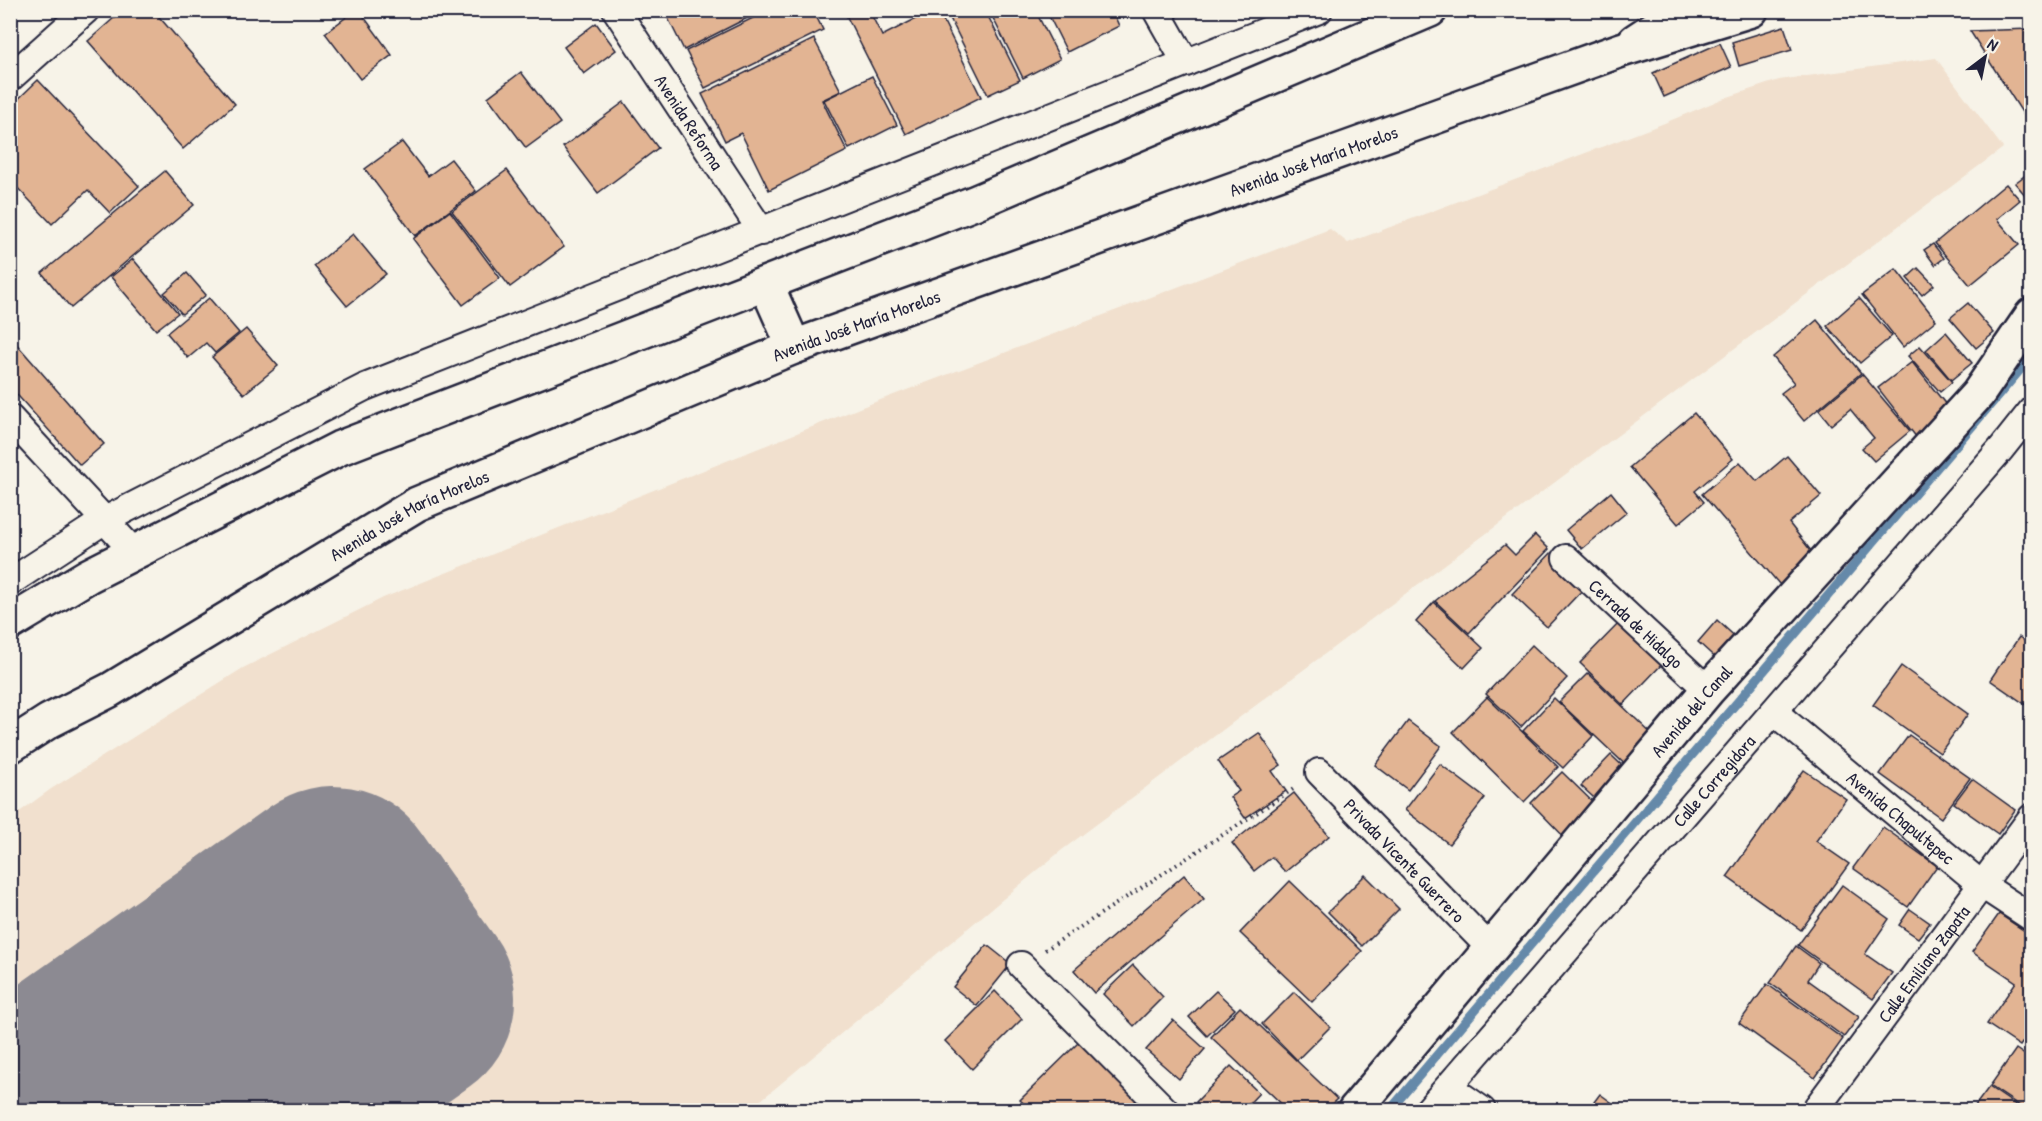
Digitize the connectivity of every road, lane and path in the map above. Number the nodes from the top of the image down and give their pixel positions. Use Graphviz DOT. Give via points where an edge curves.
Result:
graph roads {
  1 [pos="86,10"];
  2 [pos="616,10"];
  3 [pos="1156,10"];
  4 [pos="1319,10"];
  5 [pos="1430,10"];
  6 [pos="1682,10"];
  7 [pos="1751,10"];
  8 [pos="1621,50"];
  9 [pos="1186,63"];
  10 [pos="10,78"];
  11 [pos="762,232"];
  12 [pos="766,284"];
  13 [pos="2031,315"];
  14 [pos="794,347"];
  15 [pos="2031,410"];
  16 [pos="10,417"];
  17 [pos="105,520"];
  18 [pos="135,553"];
  19 [pos="1566,558"];
  20 [pos="10,582"];
  21 [pos="10,623"];
  22 [pos="1708,690"];
  23 [pos="1774,712"];
  24 [pos="10,746"];
  25 [pos="1319,772"];
  26 [pos="2031,817"];
  27 [pos="1982,885"];
  28 [pos="2031,918"];
  29 [pos="1491,949"];
  30 [pos="1022,966"];
  31 [pos="1449,1087"];
  32 [pos="1165,1110"];
  33 [pos="1355,1110"];
  34 [pos="1428,1110"];
  35 [pos="1482,1110"];
  36 [pos="1815,1110"];
  1 -- 10 [label="street"];
  2 -- 11 [label="street, Avenida Reforma"];
  3 -- 9 [label="street"];
  4 -- 9 [label="street"];
  5 -- 12 [label="main road" via="974,203"];
  6 -- 8 [label="main road"];
  7 -- 8 [label="main road, Avenida José María Morelos"];
  8 -- 14 [label="main road, Avenida José María Morelos"];
  9 -- 11 [label="street"];
  11 -- 17 [label="street" via="365,387"];
  12 -- 14 [label="main road"];
  12 -- 18 [label="main road" via="340,448"];
  13 -- 22 [label="main road, Avenida del Canal" via="1978,394"];
  14 -- 24 [label="main road, Avenida José María Morelos" via="417,504"];
  15 -- 23 [label="street, Calle Corregidora"];
  16 -- 17 [label="street"];
  17 -- 18 [label="street"];
  17 -- 20 [label="street"];
  18 -- 21 [label="main road"];
  19 -- 22 [label="street, Cerrada de Hidalgo"];
  22 -- 29 [label="main road, Avenida del Canal"];
  23 -- 27 [label="street, Avenida Chapultepec"];
  23 -- 31 [label="street, Calle Corregidora"];
  25 -- 29 [label="street, Privada Vicente Guerrero"];
  25 -- 30 [label="path"];
  26 -- 27 [label="street, Calle Emiliano Zapata"];
  27 -- 28 [label="street, Avenida Chapultepec"];
  27 -- 36 [label="street, Calle Emiliano Zapata"];
  29 -- 33 [label="main road, Avenida del Canal"];
  30 -- 32 [label="street"];
  31 -- 34 [label="street, Calle Corregidora"];
  31 -- 35 [label="street"];
}
